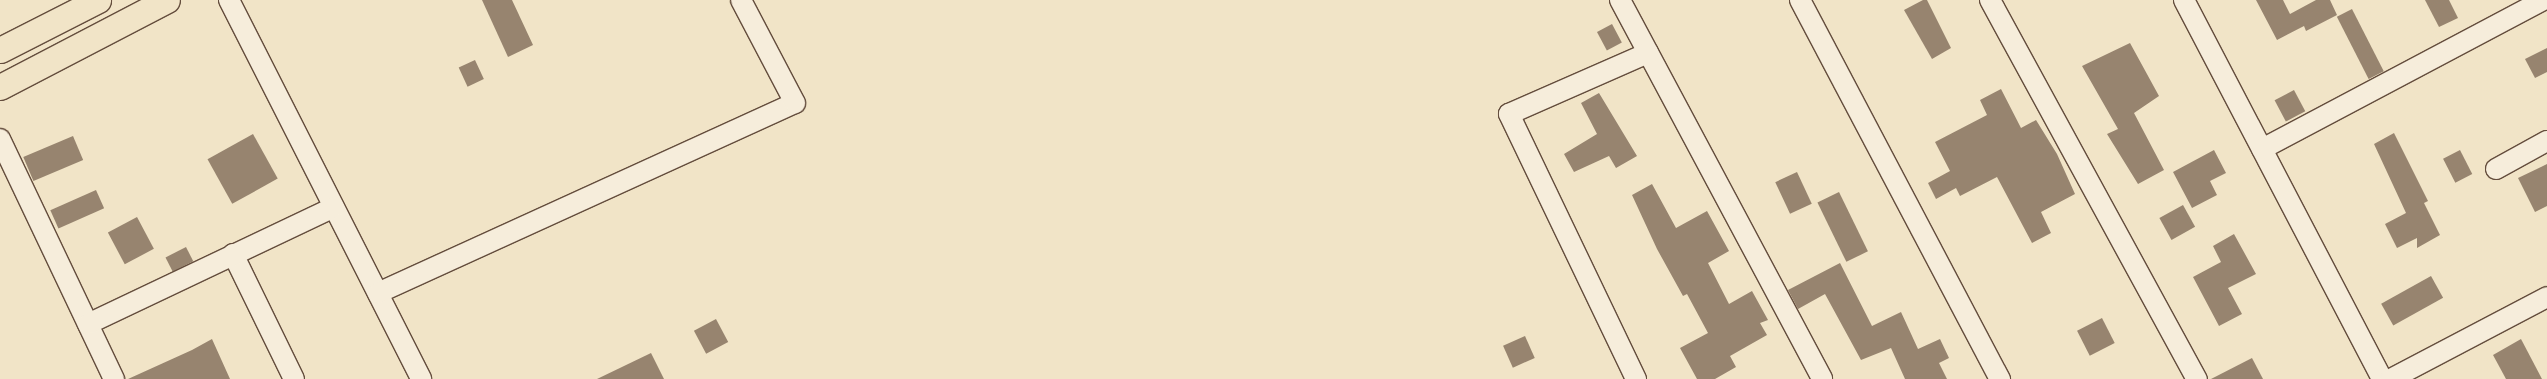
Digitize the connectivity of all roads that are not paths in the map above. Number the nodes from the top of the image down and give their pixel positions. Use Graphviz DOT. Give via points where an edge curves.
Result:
graph roads {
  1 [pos="98,0"];
  2 [pos="167,0"];
  3 [pos="229,0"];
  4 [pos="741,0"];
  5 [pos="1620,0"];
  6 [pos="1800,0"];
  7 [pos="1990,0"];
  8 [pos="2184,0"];
  9 [pos="2544,0"];
  10 [pos="0,50"];
  11 [pos="1648,52"];
  12 [pos="0,86"];
  13 [pos="0,140"];
  14 [pos="2547,141"];
  15 [pos="2262,149"];
  16 [pos="2496,169"];
  17 [pos="334,207"];
  18 [pos="234,254"];
  19 [pos="378,293"];
  20 [pos="2547,297"];
  21 [pos="88,324"];
  22 [pos="114,379"];
  23 [pos="294,379"];
  24 [pos="421,379"];
  25 [pos="1636,379"];
  26 [pos="1822,379"];
  27 [pos="2000,379"];
  28 [pos="2197,379"];
  29 [pos="2382,379"];
  30 [pos="2391,379"];
  1 -- 10 [label="main road"];
  2 -- 12 [label="main road"];
  3 -- 17 [label="street"];
  4 -- 19 [label="street" via="795,103"];
  5 -- 11 [label="street"];
  6 -- 27 [label="street"];
  7 -- 28 [label="street"];
  8 -- 15 [label="street"];
  9 -- 15 [label="street"];
  11 -- 25 [label="street" via="1509,114"];
  11 -- 26 [label="street"];
  13 -- 21 [label="street"];
  14 -- 16 [label="street"];
  15 -- 29 [label="street"];
  17 -- 18 [label="street"];
  17 -- 19 [label="street"];
  18 -- 21 [label="street"];
  18 -- 23 [label="street"];
  19 -- 24 [label="street"];
  20 -- 30 [label="street"];
  21 -- 22 [label="street"];
}
